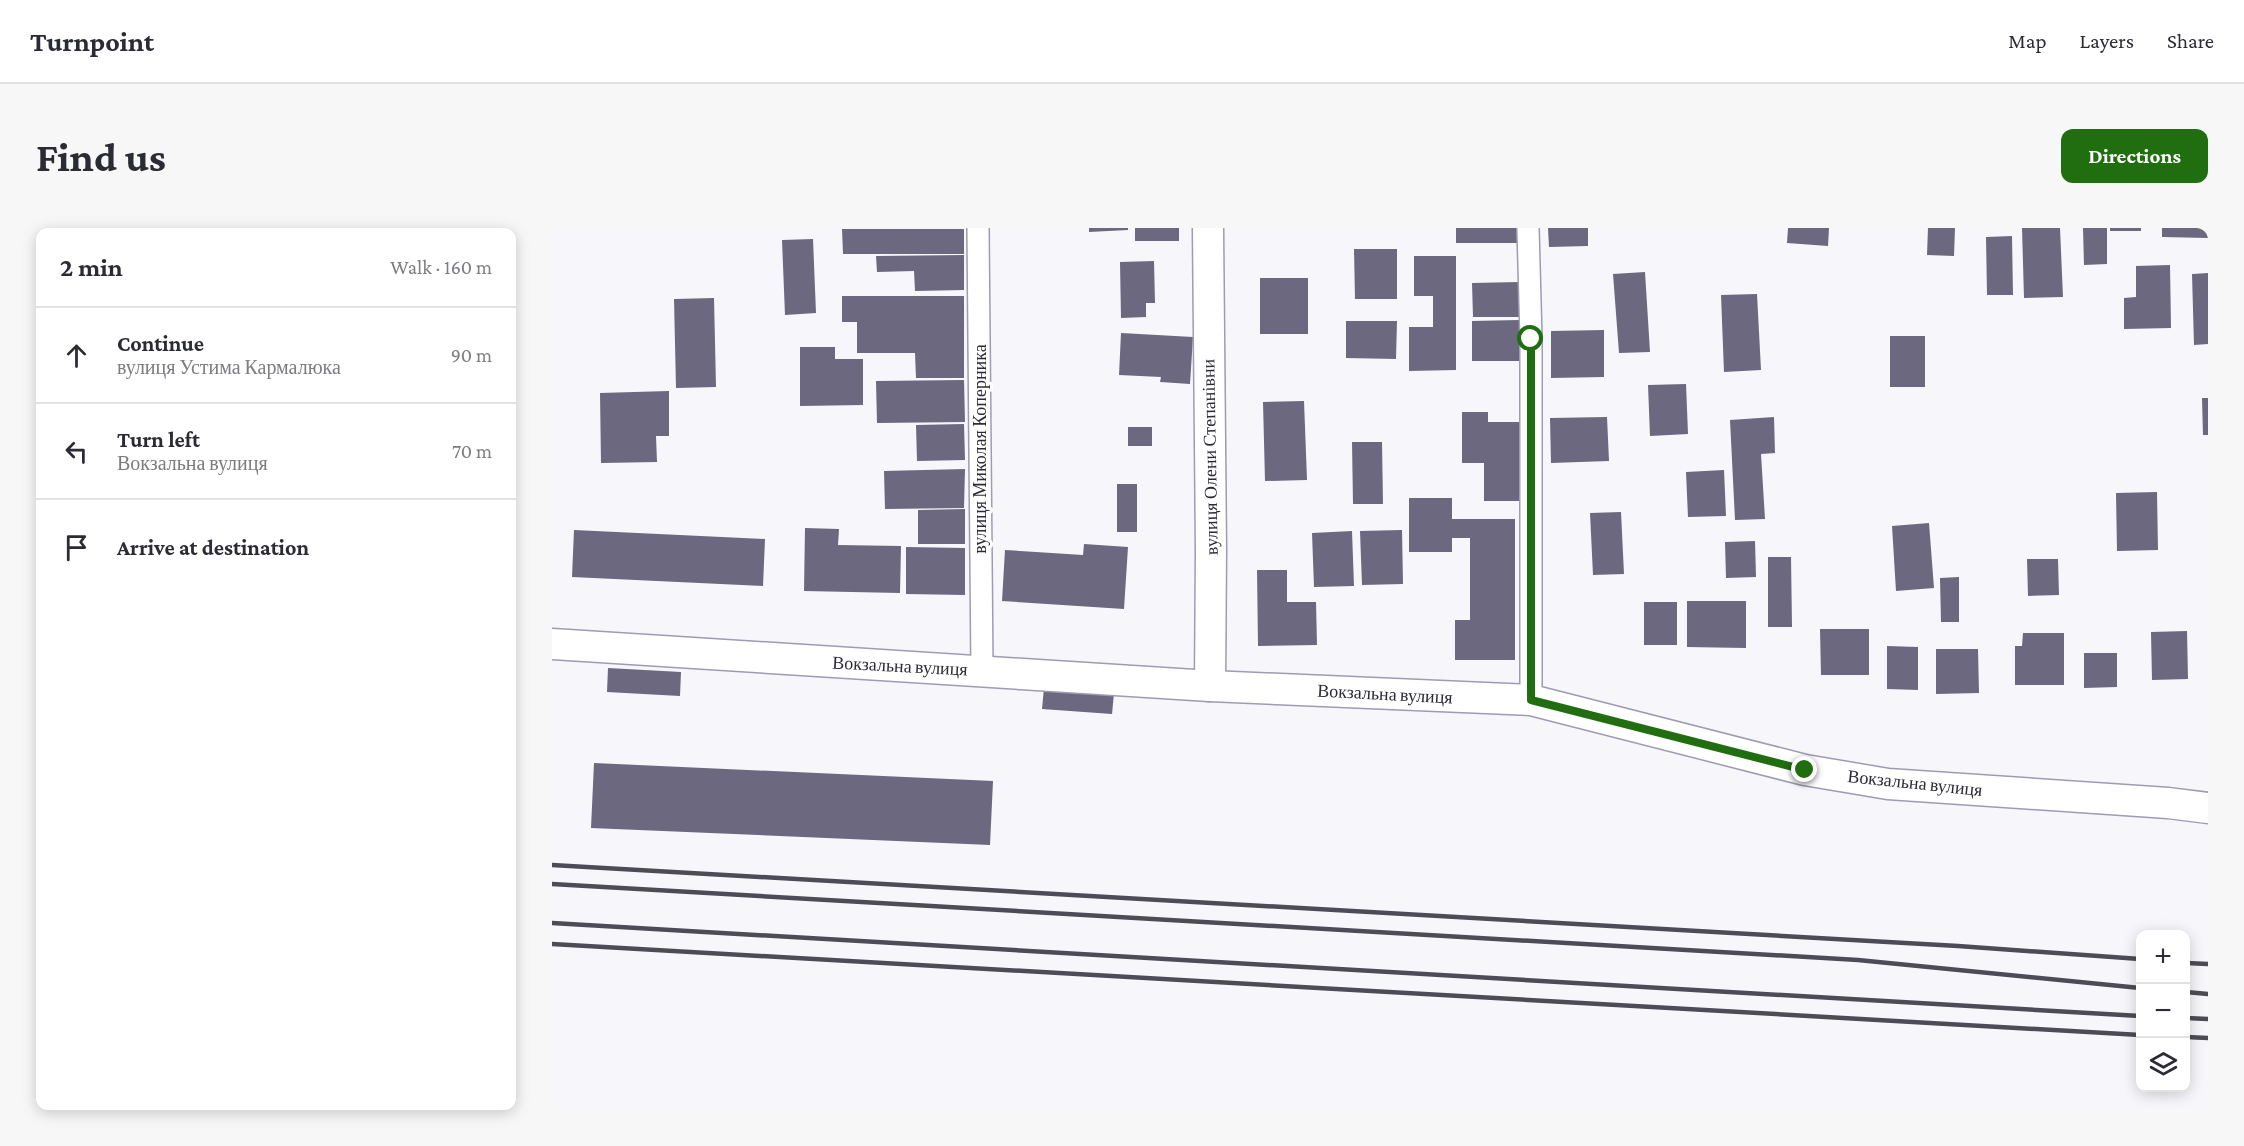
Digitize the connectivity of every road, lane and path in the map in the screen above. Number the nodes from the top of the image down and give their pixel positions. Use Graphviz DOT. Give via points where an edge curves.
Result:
graph roads {
  1 [pos="978,228"];
  2 [pos="1208,228"];
  3 [pos="1528,228"];
  4 [pos="552,644"];
  5 [pos="982,670"];
  6 [pos="1210,686"];
  7 [pos="1531,700"];
  8 [pos="2208,808"];
  1 -- 5 [label="street, вулиця Миколая Коперника"];
  2 -- 6 [label="street, вулиця Олени Степанівни"];
  3 -- 7 [label="street"];
  4 -- 5 [label="street, Вокзальна вулиця"];
  5 -- 6 [label="street, Вокзальна вулиця"];
  6 -- 7 [label="street, Вокзальна вулиця"];
  7 -- 8 [label="street, Вокзальна вулиця" via="1805,770 1888,784"];
}
